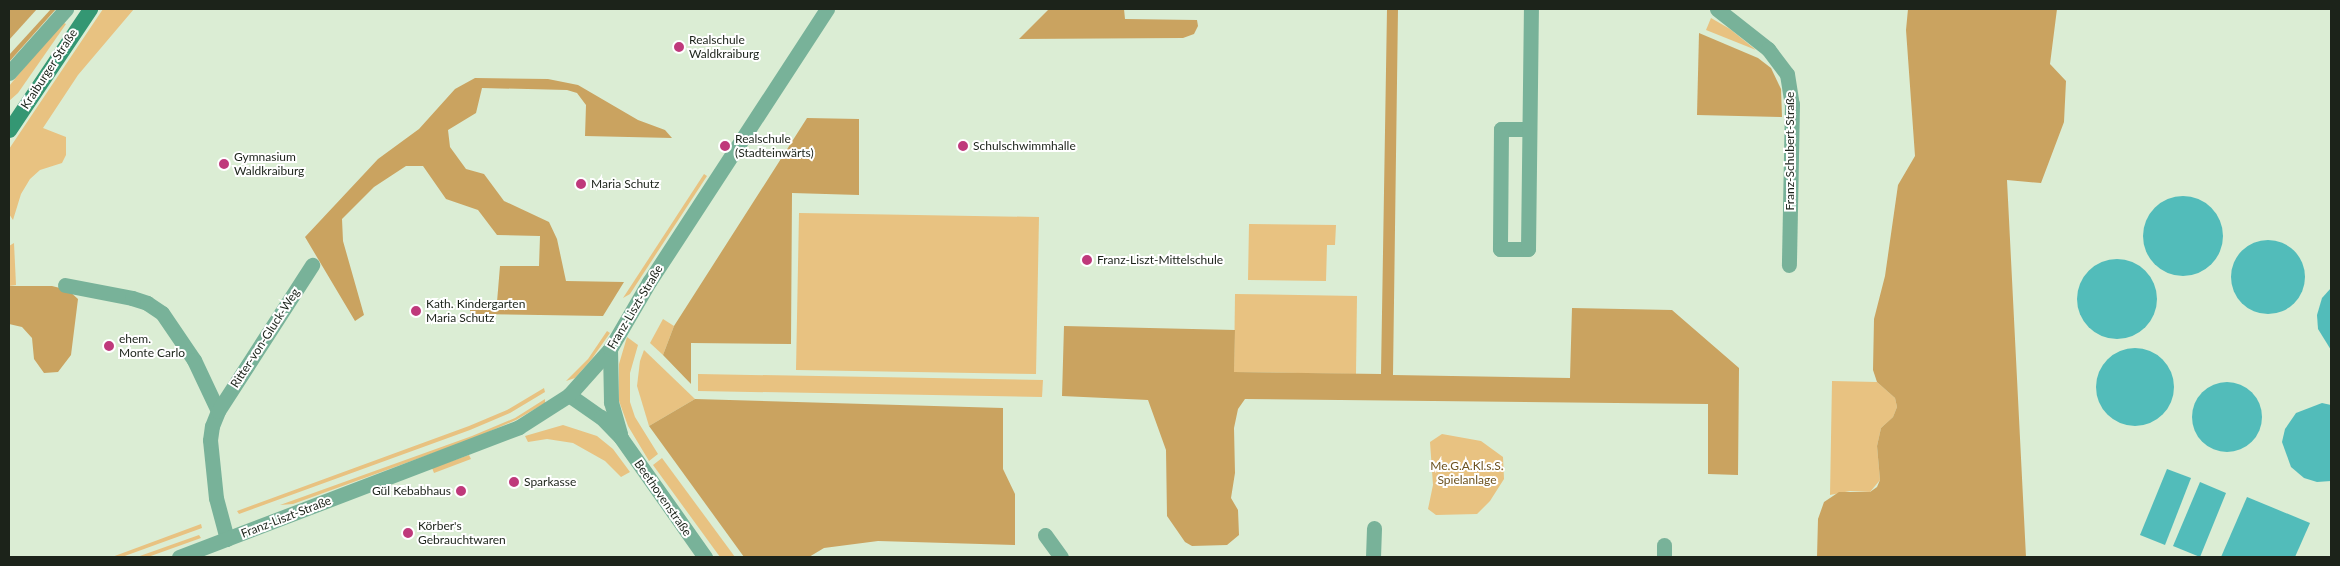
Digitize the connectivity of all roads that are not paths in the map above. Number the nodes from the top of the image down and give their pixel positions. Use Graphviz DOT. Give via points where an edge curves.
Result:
graph roads {
  1 [pos="66,9"];
  2 [pos="90,9"];
  3 [pos="827,9"];
  4 [pos="1531,9"];
  5 [pos="1722,10"];
  6 [pos="9,74"];
  7 [pos="1529,128"];
  8 [pos="9,130"];
  9 [pos="312,265"];
  10 [pos="1789,265"];
  11 [pos="65,285"];
  12 [pos="610,349"];
  13 [pos="569,395"];
  14 [pos="218,411"];
  15 [pos="621,438"];
  16 [pos="1374,528"];
  17 [pos="1045,535"];
  18 [pos="227,539"];
  19 [pos="702,556"];
  20 [pos="179,557"];
  21 [pos="1061,557"];
  22 [pos="1373,557"];
  1 -- 6 [label="street"];
  2 -- 8 [label="main road, Kraiburger Straße"];
  3 -- 12 [label="street, Franz-Liszt-Straße" via="649,282"];
  4 -- 7 [label="street"];
  5 -- 10 [label="street, Franz-Schubert-Straße" via="1768,48 1787,74 1792,104"];
  7 -- 7 [label="street" via="1501,128 1500,249 1528,249"];
  9 -- 14 [label="street, Ritter-von-Gluck-Weg"];
  11 -- 14 [label="street" via="147,303 162,313 194,360"];
  12 -- 13 [label="street, Franz-Liszt-Straße"];
  12 -- 15 [label="street, Beethovenstraße" via="611,402"];
  13 -- 15 [label="street, Beethovenstraße" via="601,417"];
  13 -- 18 [label="street, Franz-Liszt-Straße" via="519,427"];
  14 -- 18 [label="street, Ritter-von-Gluck-Weg" via="210,440 216,498"];
  15 -- 19 [label="street, Beethovenstraße"];
  16 -- 22 [label="street"];
  17 -- 21 [label="street"];
  18 -- 20 [label="street, Franz-Liszt-Straße"];
}
